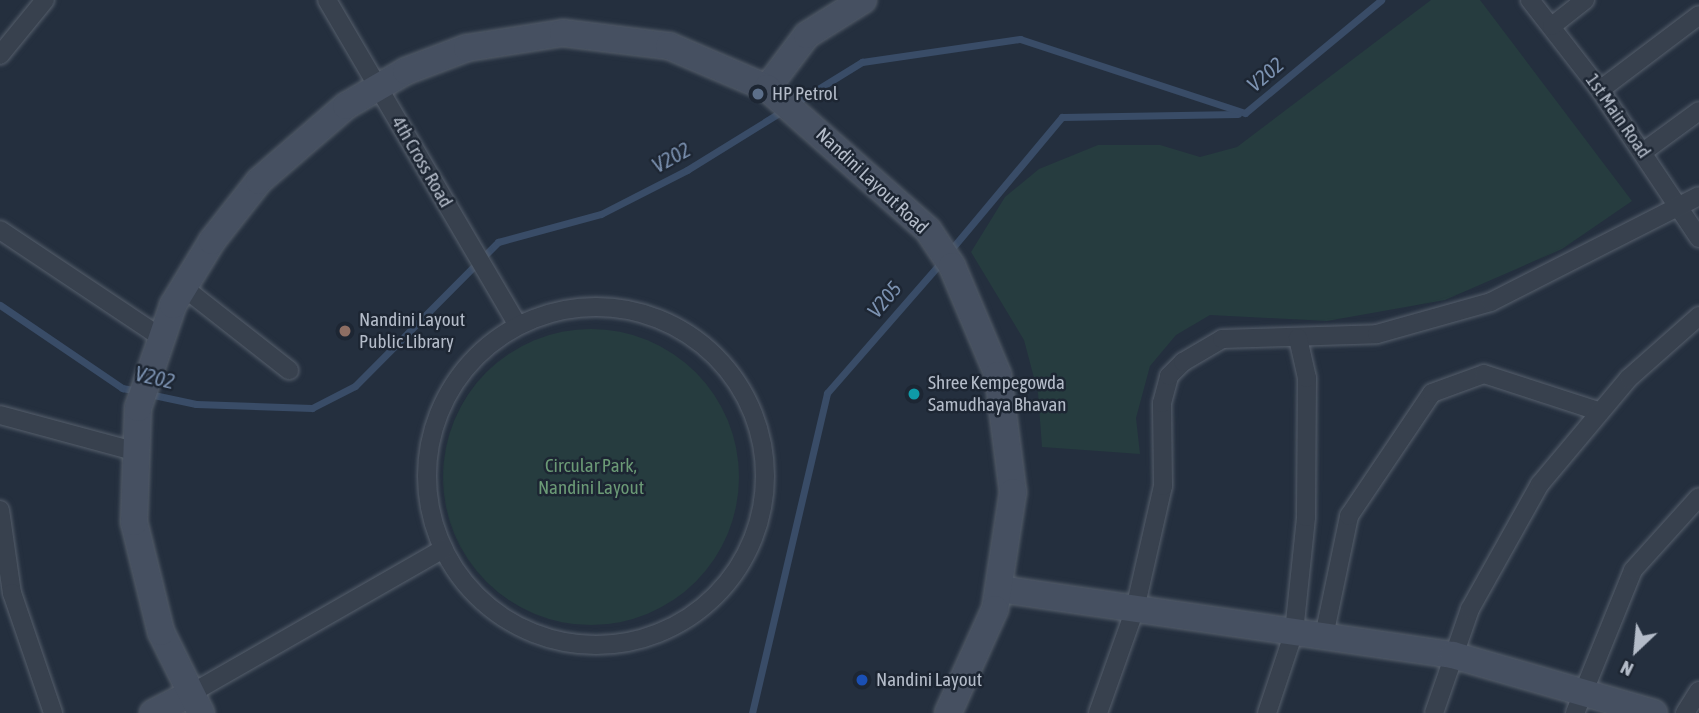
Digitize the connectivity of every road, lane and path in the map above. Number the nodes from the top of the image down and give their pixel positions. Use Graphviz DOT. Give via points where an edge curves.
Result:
graph roads {
  1 [pos="45,0"];
  2 [pos="327,0"];
  3 [pos="863,0"];
  4 [pos="1530,0"];
  5 [pos="1584,0"];
  6 [pos="1699,15"];
  7 [pos="1552,26"];
  8 [pos="0,55"];
  9 [pos="378,86"];
  10 [pos="1600,90"];
  11 [pos="773,92"];
  12 [pos="1699,111"];
  13 [pos="1643,152"];
  14 [pos="1699,197"];
  15 [pos="1681,210"];
  16 [pos="0,230"];
  17 [pos="1699,238"];
  18 [pos="183,288"];
  19 [pos="1699,316"];
  20 [pos="518,325"];
  21 [pos="159,336"];
  22 [pos="1298,338"];
  23 [pos="289,370"];
  24 [pos="1598,411"];
  25 [pos="0,416"];
  26 [pos="134,450"];
  27 [pos="1699,497"];
  28 [pos="0,510"];
  29 [pos="443,549"];
  30 [pos="1000,589"];
  31 [pos="1135,609"];
  32 [pos="1294,632"];
  33 [pos="1324,636"];
  34 [pos="1453,655"];
  35 [pos="1699,691"];
  36 [pos="1579,702"];
  37 [pos="196,703"];
  38 [pos="53,713"];
  39 [pos="153,713"];
  40 [pos="948,713"];
  41 [pos="1098,713"];
  42 [pos="1267,713"];
  43 [pos="1434,713"];
  44 [pos="1654,713"];
  45 [pos="1685,713"];
  1 -- 8 [label="street"];
  2 -- 9 [label="street, 4th Cross Road"];
  3 -- 11 [label="main road" via="807,36"];
  4 -- 7 [label="street, 1st Main Road"];
  5 -- 7 [label="street"];
  6 -- 10 [label="street"];
  7 -- 10 [label="street, 1st Main Road"];
  9 -- 11 [label="main road, Nandini Layout Road" via="467,48 563,33 669,46"];
  9 -- 18 [label="main road, Nandini Layout Road" via="315,130 259,181"];
  9 -- 20 [label="street, 4th Cross Road"];
  10 -- 13 [label="street, 1st Main Road"];
  11 -- 30 [label="main road, Nandini Layout Road" via="928,230 952,266 986,337 1007,414 1013,492"];
  12 -- 13 [label="street"];
  13 -- 15 [label="street, 1st Main Road"];
  14 -- 15 [label="street"];
  15 -- 17 [label="street, 1st Main Road"];
  15 -- 22 [label="street" via="1491,302 1377,334"];
  16 -- 21 [label="street"];
  18 -- 21 [label="main road, Nandini Layout Road"];
  18 -- 23 [label="street"];
  19 -- 24 [label="street"];
  20 -- 29 [label="street" via="486,344 454,380 433,423 425,470 430,518"];
  20 -- 29 [label="street" via="577,306 630,308 678,327 720,358 750,401 765,451 765,503 749,552 719,594 678,626 628,643 576,645 526,631 482,602"];
  21 -- 26 [label="main road, Nandini Layout Road" via="145,375"];
  22 -- 31 [label="street" via="1222,339 1169,376 1162,403 1163,486"];
  22 -- 32 [label="street" via="1307,378 1306,517"];
  24 -- 33 [label="street" via="1484,374 1432,393 1349,516"];
  24 -- 34 [label="street" via="1514,524"];
  25 -- 26 [label="street"];
  26 -- 37 [label="main road, Nandini Layout Road" via="143,572 161,632"];
  27 -- 36 [label="street" via="1633,570"];
  28 -- 38 [label="street" via="12,593"];
  29 -- 37 [label="street"];
  30 -- 31 [label="main road"];
  30 -- 40 [label="main road, Nandini Layout Road" via="982,646"];
  31 -- 32 [label="main road"];
  31 -- 41 [label="street"];
  32 -- 33 [label="main road"];
  32 -- 42 [label="street"];
  33 -- 34 [label="main road"];
  34 -- 36 [label="main road"];
  34 -- 43 [label="street"];
  35 -- 45 [label="street"];
  36 -- 44 [label="main road"];
  37 -- 39 [label="main road"];
}
